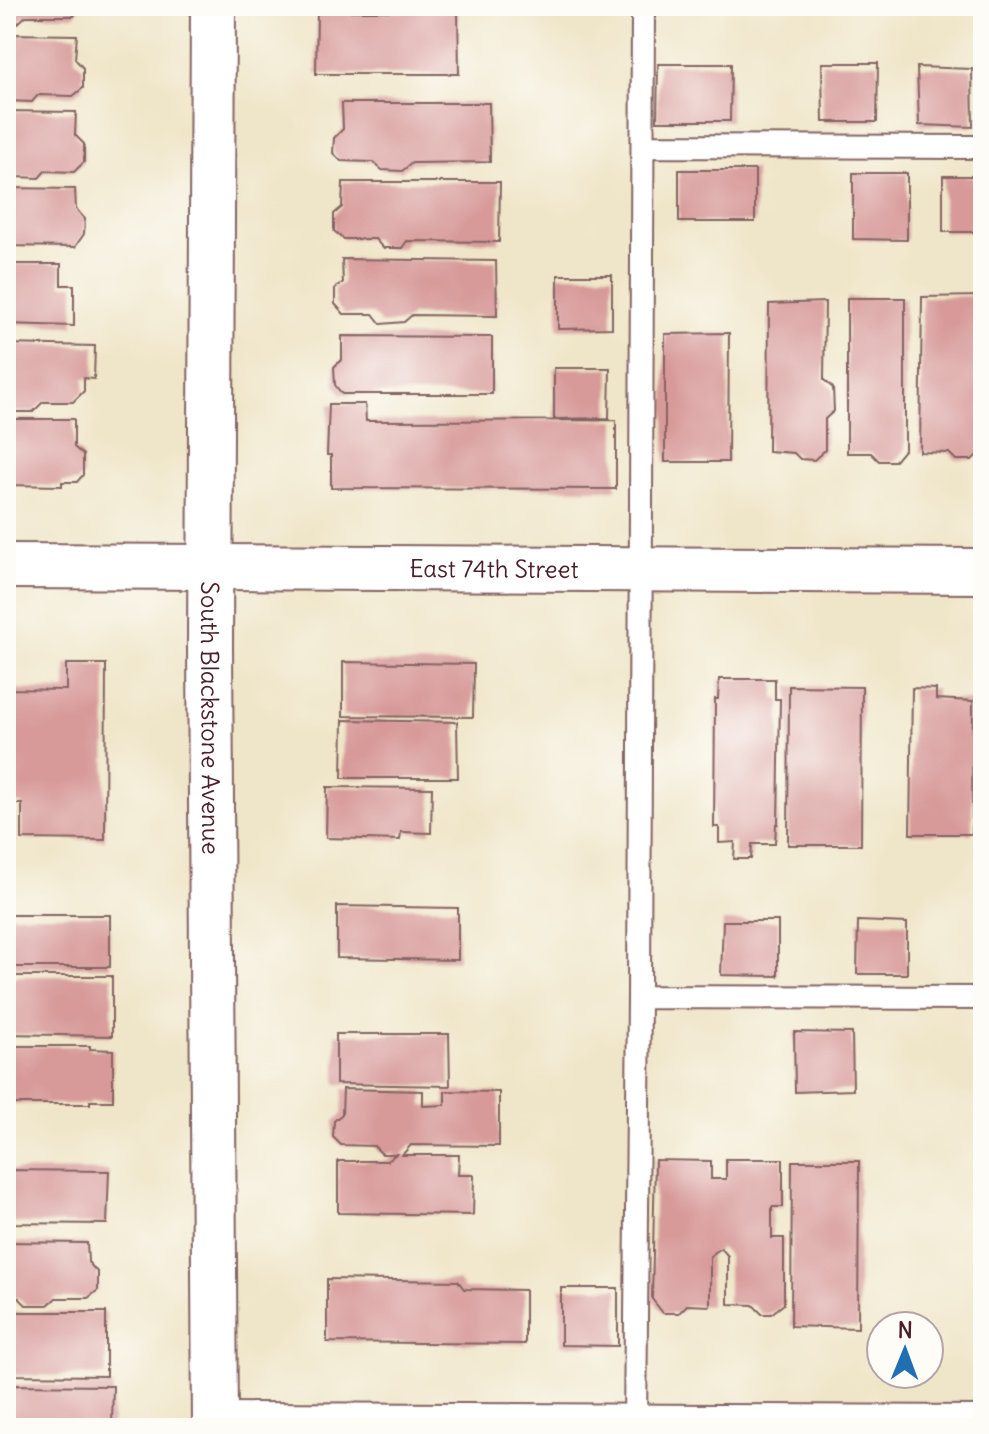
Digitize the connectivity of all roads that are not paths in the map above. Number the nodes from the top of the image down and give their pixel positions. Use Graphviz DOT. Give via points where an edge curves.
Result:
graph roads {
  1 [pos="213,6"];
  2 [pos="643,6"];
  3 [pos="643,146"];
  4 [pos="983,147"];
  5 [pos="6,566"];
  6 [pos="210,567"];
  7 [pos="640,569"];
  8 [pos="983,571"];
  9 [pos="639,997"];
  10 [pos="983,998"];
  11 [pos="215,1426"];
  12 [pos="635,1427"];
  13 [pos="983,1428"];
  1 -- 6 [label="street, South Blackstone Avenue"];
  2 -- 3 [label="lane"];
  3 -- 4 [label="lane"];
  3 -- 7 [label="lane"];
  5 -- 6 [label="street, East 74th Street"];
  6 -- 7 [label="street, East 74th Street"];
  6 -- 11 [label="street, South Blackstone Avenue"];
  7 -- 8 [label="street, East 74th Street"];
  7 -- 9 [label="lane"];
  9 -- 10 [label="lane"];
  9 -- 12 [label="lane"];
  11 -- 12 [label="street"];
  12 -- 13 [label="street"];
}
